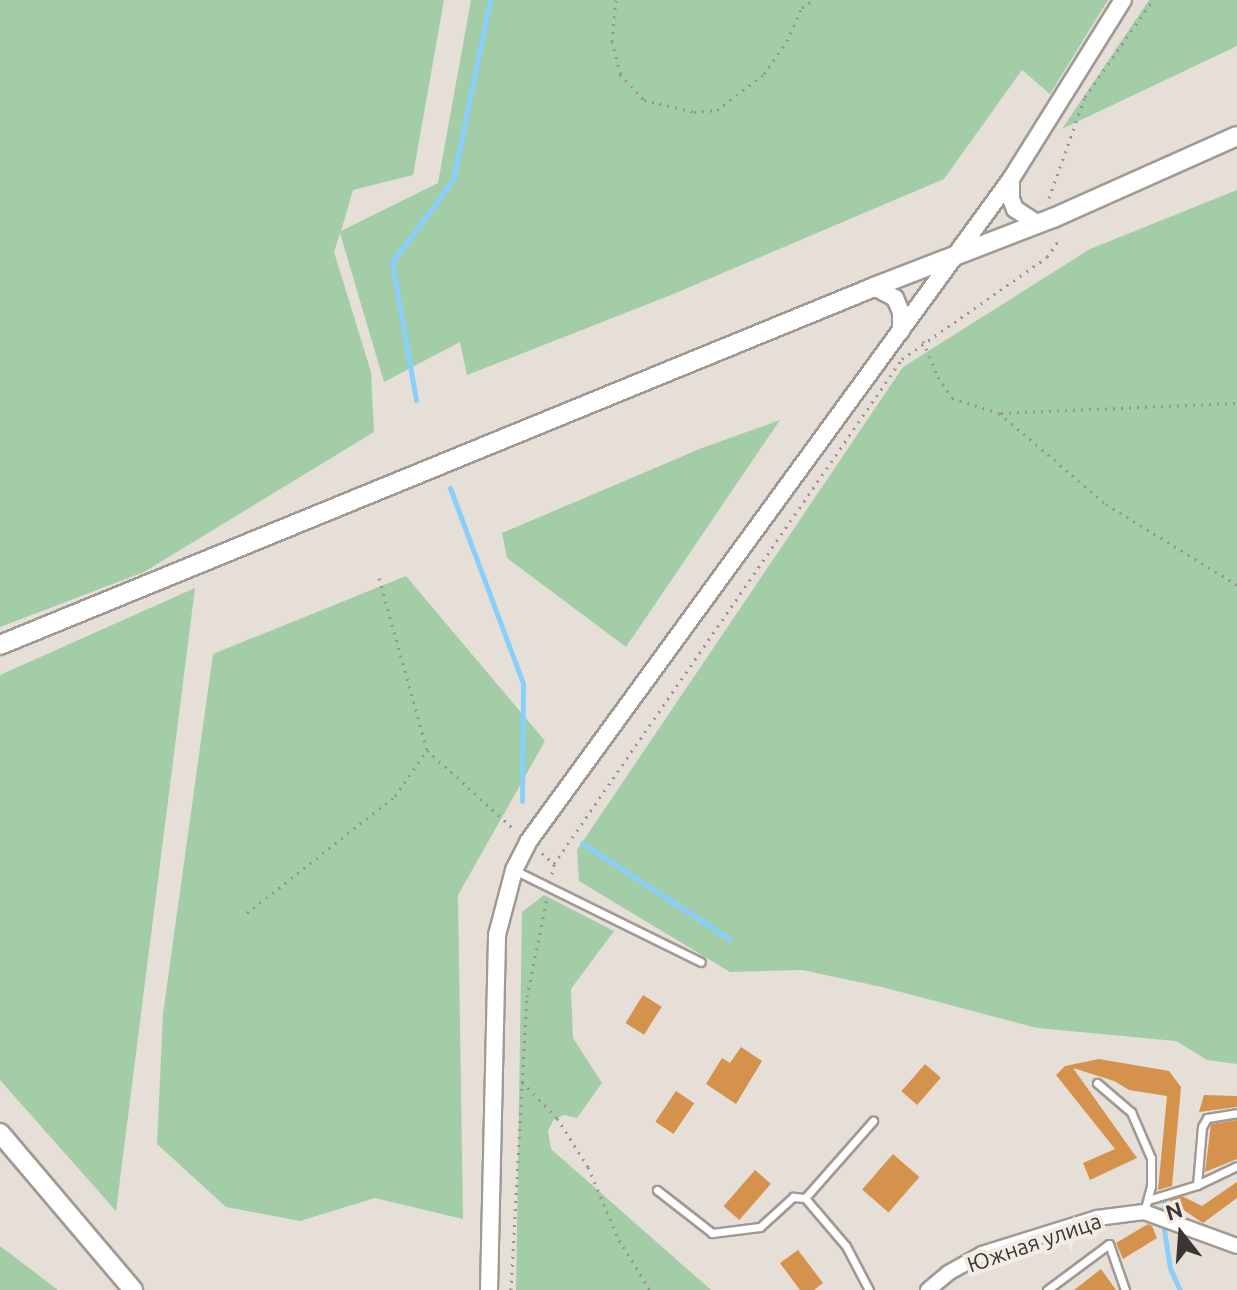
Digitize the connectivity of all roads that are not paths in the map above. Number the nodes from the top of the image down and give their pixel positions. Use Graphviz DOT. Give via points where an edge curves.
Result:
graph roads {
  1 [pos="1123,0"];
  2 [pos="1237,136"];
  3 [pos="1011,179"];
  4 [pos="1038,224"];
  5 [pos="955,257"];
  6 [pos="874,287"];
  7 [pos="901,332"];
  8 [pos="0,645"];
  9 [pos="514,870"];
  10 [pos="701,962"];
  11 [pos="1097,1083"];
  12 [pos="1237,1113"];
  13 [pos="873,1121"];
  14 [pos="0,1133"];
  15 [pos="1237,1166"];
  16 [pos="1197,1185"];
  17 [pos="657,1190"];
  18 [pos="805,1198"];
  19 [pos="1146,1206"];
  20 [pos="1237,1246"];
  21 [pos="133,1290"];
  22 [pos="489,1290"];
  23 [pos="869,1290"];
  24 [pos="928,1290"];
  25 [pos="1047,1290"];
  26 [pos="1125,1290"];
  1 -- 3 [label="street"];
  2 -- 4 [label="main road"];
  3 -- 4 [label="street" via="1015,209"];
  3 -- 5 [label="street"];
  4 -- 5 [label="main road"];
  5 -- 6 [label="main road"];
  5 -- 7 [label="street"];
  6 -- 7 [label="street" via="890,293 898,304"];
  6 -- 8 [label="main road"];
  7 -- 9 [label="street" via="528,842"];
  9 -- 10 [label="lane"];
  9 -- 22 [label="street" via="497,935"];
  11 -- 19 [label="lane" via="1131,1112 1151,1158"];
  12 -- 16 [label="lane" via="1207,1118"];
  13 -- 18 [label="lane"];
  14 -- 21 [label="main road"];
  15 -- 16 [label="lane"];
  16 -- 19 [label="lane"];
  17 -- 18 [label="lane" via="712,1233 760,1227 793,1197"];
  18 -- 23 [label="lane" via="846,1246"];
  19 -- 20 [label="street, Южная улица"];
  19 -- 24 [label="street, Южная улица" via="982,1254"];
  25 -- 26 [label="lane" via="1109,1244"];
}
